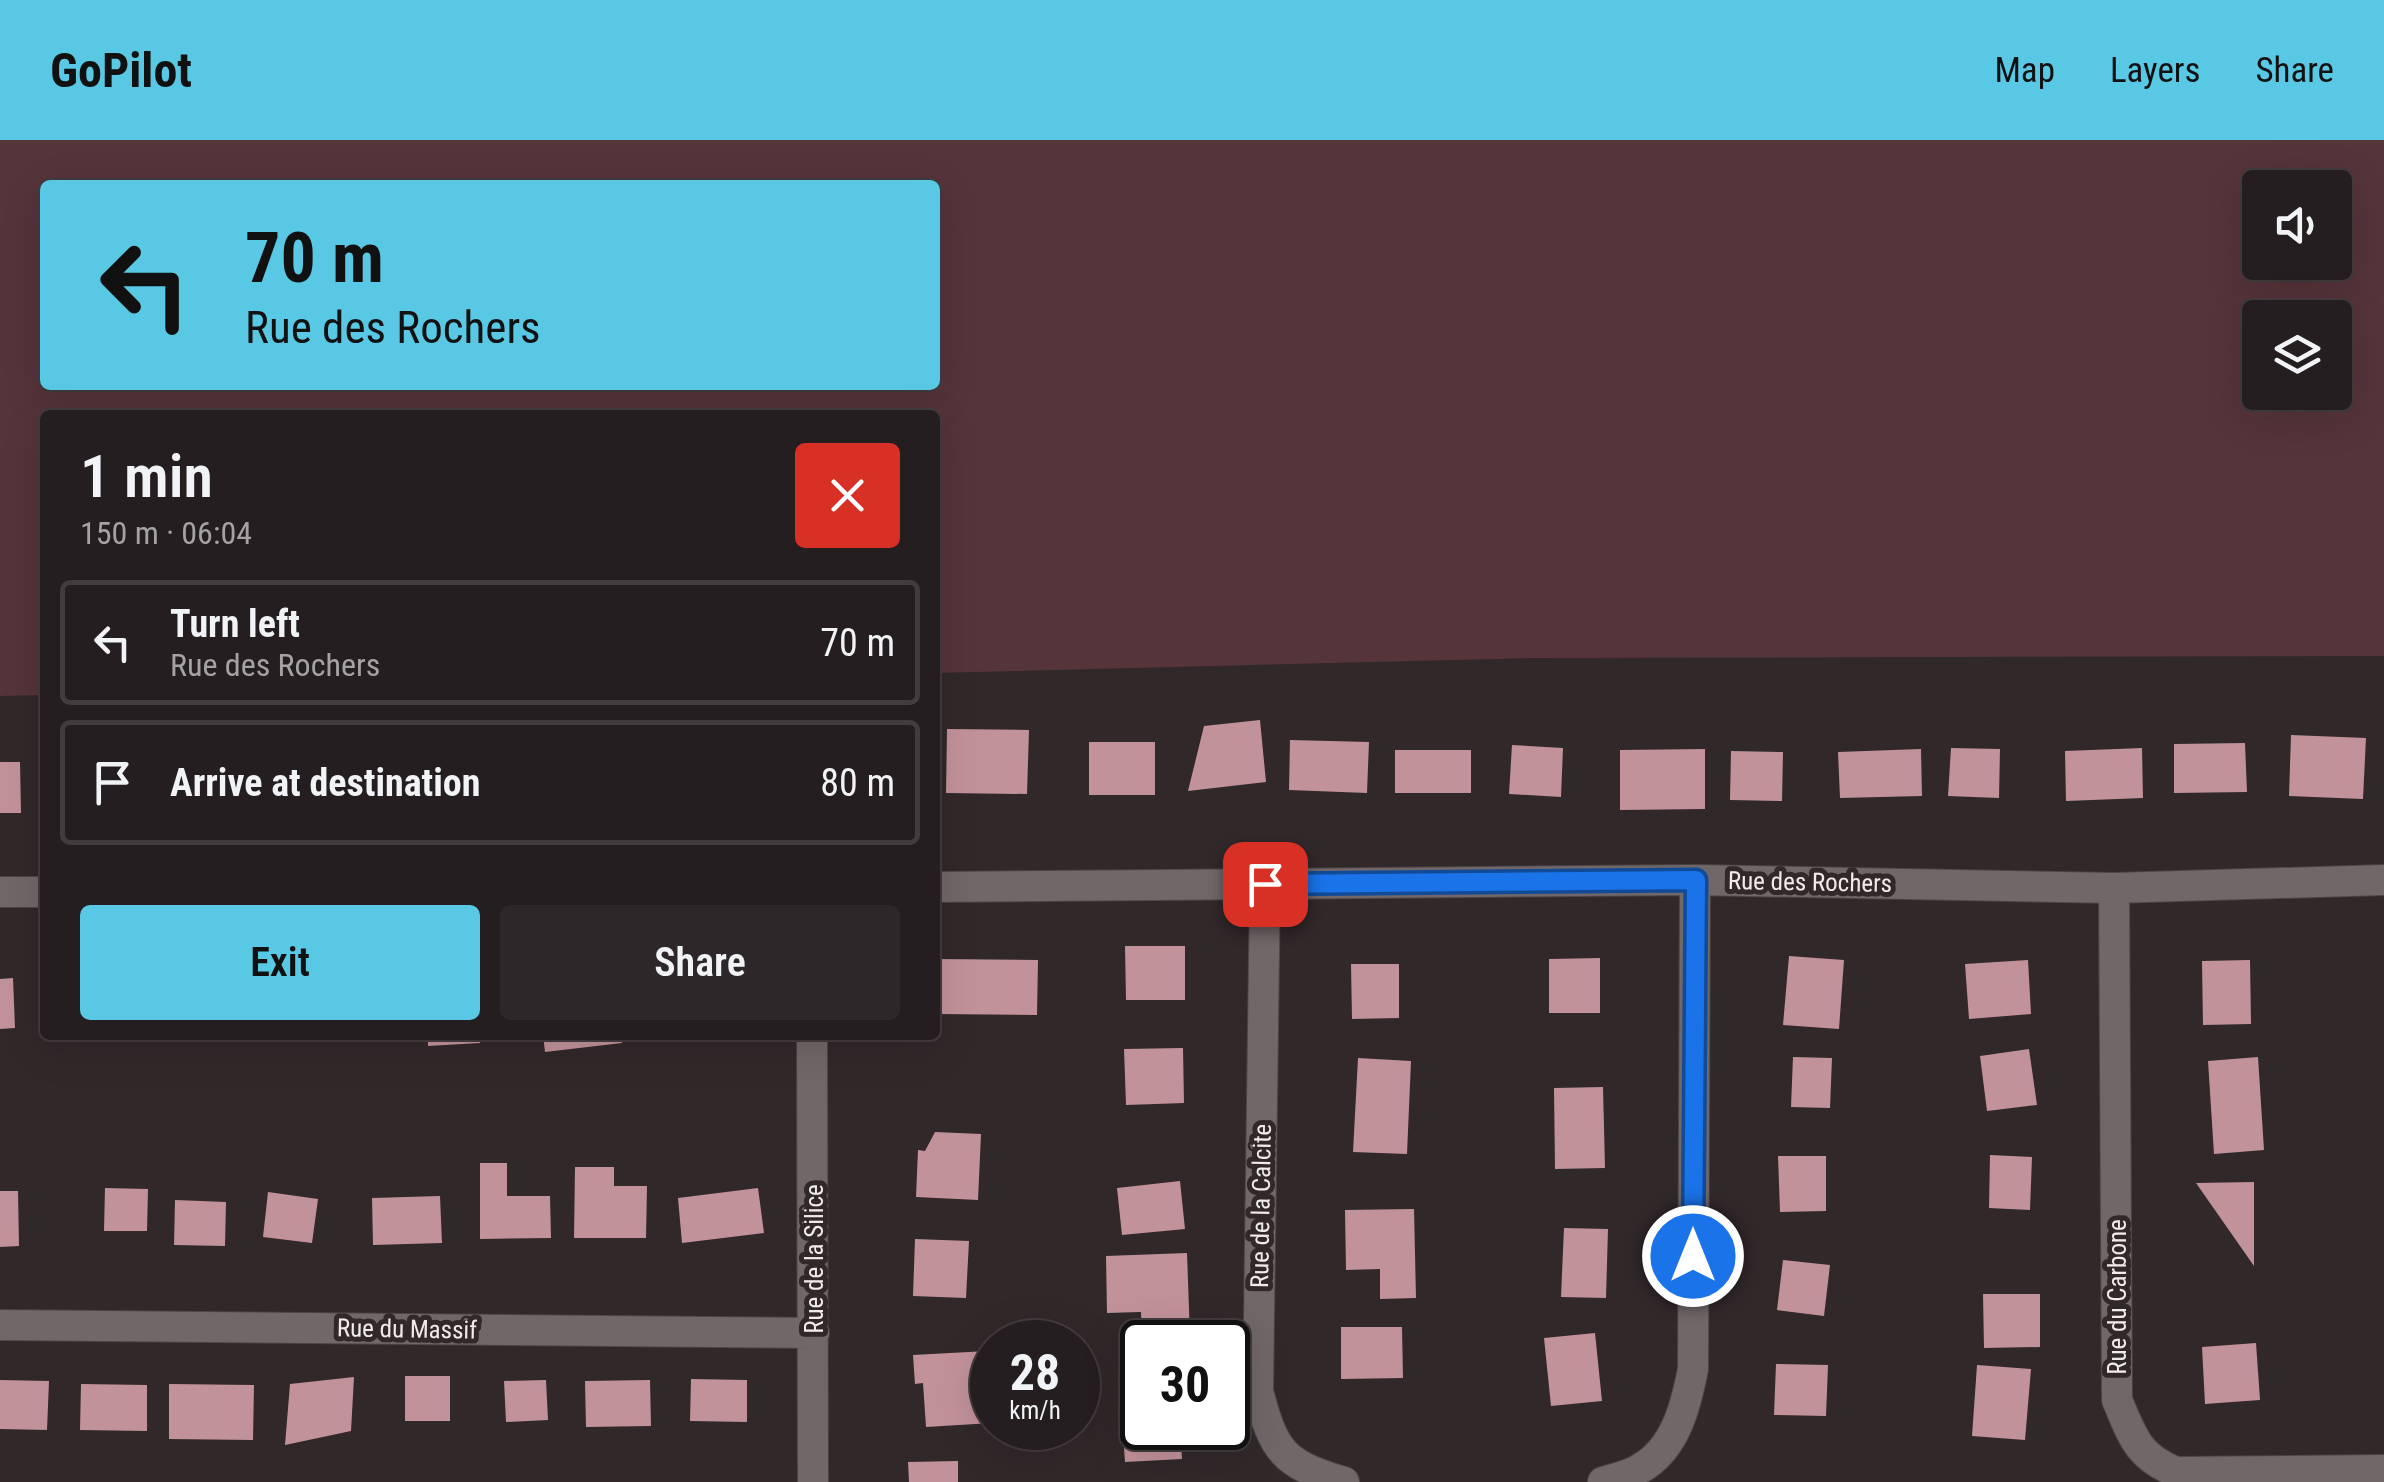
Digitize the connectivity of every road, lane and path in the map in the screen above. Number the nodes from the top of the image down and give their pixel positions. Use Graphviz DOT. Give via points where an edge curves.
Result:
graph roads {
  1 [pos="1696,880"];
  2 [pos="2384,880"];
  3 [pos="1265,884"];
  4 [pos="940,887"];
  5 [pos="2114,888"];
  6 [pos="0,892"];
  7 [pos="40,892"];
  8 [pos="812,1040"];
  9 [pos="0,1326"];
  10 [pos="814,1333"];
  11 [pos="2384,1470"];
  12 [pos="813,1482"];
  13 [pos="1344,1482"];
  14 [pos="1603,1482"];
  1 -- 3 [label="street, Rue des Rochers"];
  1 -- 5 [label="street, Rue des Rochers"];
  1 -- 14 [label="street" via="1692,1369 1684,1412 1665,1445 1642,1468"];
  2 -- 5 [label="street, Rue des Rochers"];
  3 -- 4 [label="street, Rue des Rochers"];
  3 -- 13 [label="street, Rue de la Calcite" via="1258,1391 1269,1432 1294,1464"];
  5 -- 11 [label="street, Rue du Carbone" via="2118,1400 2133,1438 2152,1462 2176,1472"];
  6 -- 7 [label="street"];
  8 -- 10 [label="street, Rue de la Silice"];
  9 -- 10 [label="street, Rue du Massif"];
  10 -- 12 [label="street, Rue de la Silice"];
}
